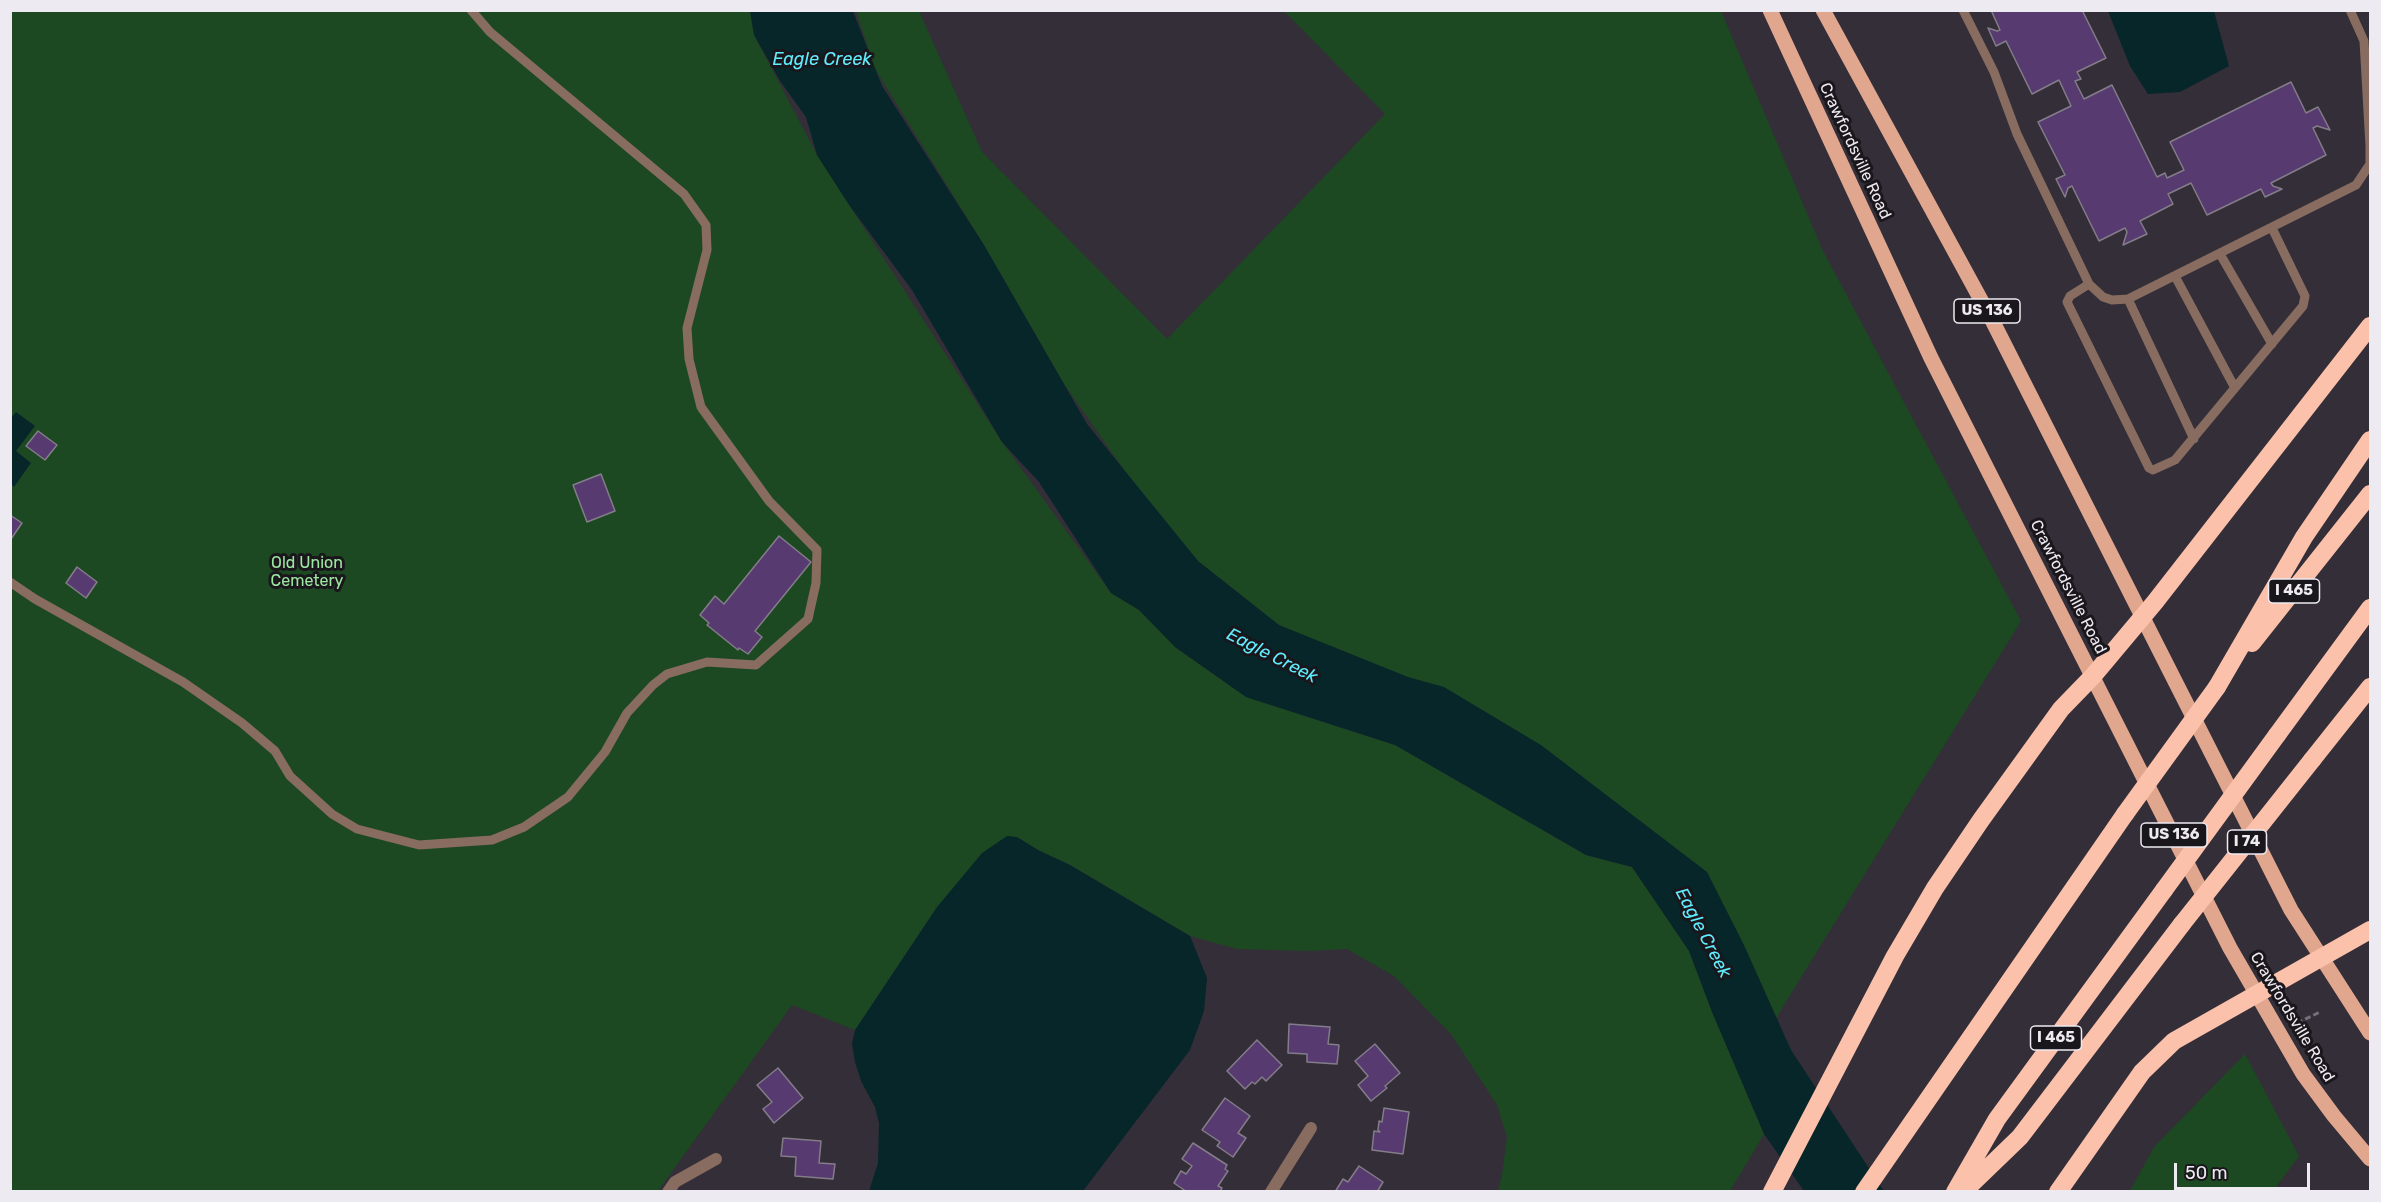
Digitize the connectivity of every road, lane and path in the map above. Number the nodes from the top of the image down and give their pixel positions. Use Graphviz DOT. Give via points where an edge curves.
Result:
graph roads {
  1 [pos="471,10"];
  2 [pos="1770,10"];
  3 [pos="1822,10"];
  4 [pos="1964,10"];
  5 [pos="2350,10"];
  6 [pos="2271,228"];
  7 [pos="2220,254"];
  8 [pos="2175,276"];
  9 [pos="2089,284"];
  10 [pos="2128,299"];
  11 [pos="2370,326"];
  12 [pos="2272,344"];
  13 [pos="2235,388"];
  14 [pos="2194,439"];
  15 [pos="2370,440"];
  16 [pos="2370,494"];
  17 [pos="10,582"];
  18 [pos="2370,608"];
  19 [pos="2143,616"];
  20 [pos="2093,676"];
  21 [pos="2217,687"];
  22 [pos="2370,687"];
  23 [pos="2370,930"];
  24 [pos="2320,957"];
  25 [pos="2256,994"];
  26 [pos="2320,1012"];
  27 [pos="2297,1023"];
  28 [pos="2370,1033"];
  29 [pos="1311,1128"];
  30 [pos="716,1158"];
  31 [pos="2370,1159"];
  32 [pos="668,1191"];
  33 [pos="1271,1191"];
  34 [pos="1772,1191"];
  35 [pos="1864,1191"];
  36 [pos="1955,1191"];
  37 [pos="1963,1191"];
  38 [pos="2058,1191"];
  1 -- 17 [label="lane" via="490,32 684,194 706,225 707,250 687,328 689,359 701,407 769,501 817,550 816,583 808,619 756,665 707,662 667,674 627,713 605,752 568,797 524,827 492,840 419,845 357,829 332,814 290,776 275,751 242,723 183,682"];
  2 -- 20 [label="main road, Crawfordsville Road / US 136" via="1931,358"];
  3 -- 19 [label="main road, US 136" via="1993,322"];
  4 -- 9 [label="lane" via="1994,72 2017,134"];
  5 -- 6 [label="lane" via="2364,41 2370,164 2350,190"];
  6 -- 7 [label="lane"];
  6 -- 12 [label="lane" via="2305,296 2303,306"];
  7 -- 8 [label="lane"];
  7 -- 12 [label="lane"];
  8 -- 10 [label="lane"];
  8 -- 13 [label="lane"];
  9 -- 10 [label="lane" via="2103,297"];
  9 -- 14 [label="lane" via="2067,302 2149,468 2171,464"];
  10 -- 14 [label="lane"];
  11 -- 19 [label="highway"];
  12 -- 13 [label="lane"];
  13 -- 14 [label="lane"];
  15 -- 21 [label="highway" via="2304,537"];
  16 -- 21 [label="highway, I 465"];
  18 -- 36 [label="highway, I 465, bridge" via="1997,1119"];
  19 -- 20 [label="highway"];
  19 -- 24 [label="main road, US 136" via="2291,910"];
  20 -- 25 [label="main road, Crawfordsville Road / US 136"];
  20 -- 34 [label="highway" via="2036,742 1935,888"];
  21 -- 35 [label="highway, I 465, bridge"];
  22 -- 37 [label="highway, I 74, bridge" via="2020,1137"];
  23 -- 24 [label="highway"];
  24 -- 25 [label="highway"];
  24 -- 28 [label="main road"];
  25 -- 31 [label="main road, Crawfordsville Road" via="2303,1074"];
  25 -- 38 [label="highway" via="2192,1029 2155,1057"];
  26 -- 27 [label="path"];
  29 -- 33 [label="street"];
  30 -- 32 [label="street" via="675,1182"];
}
